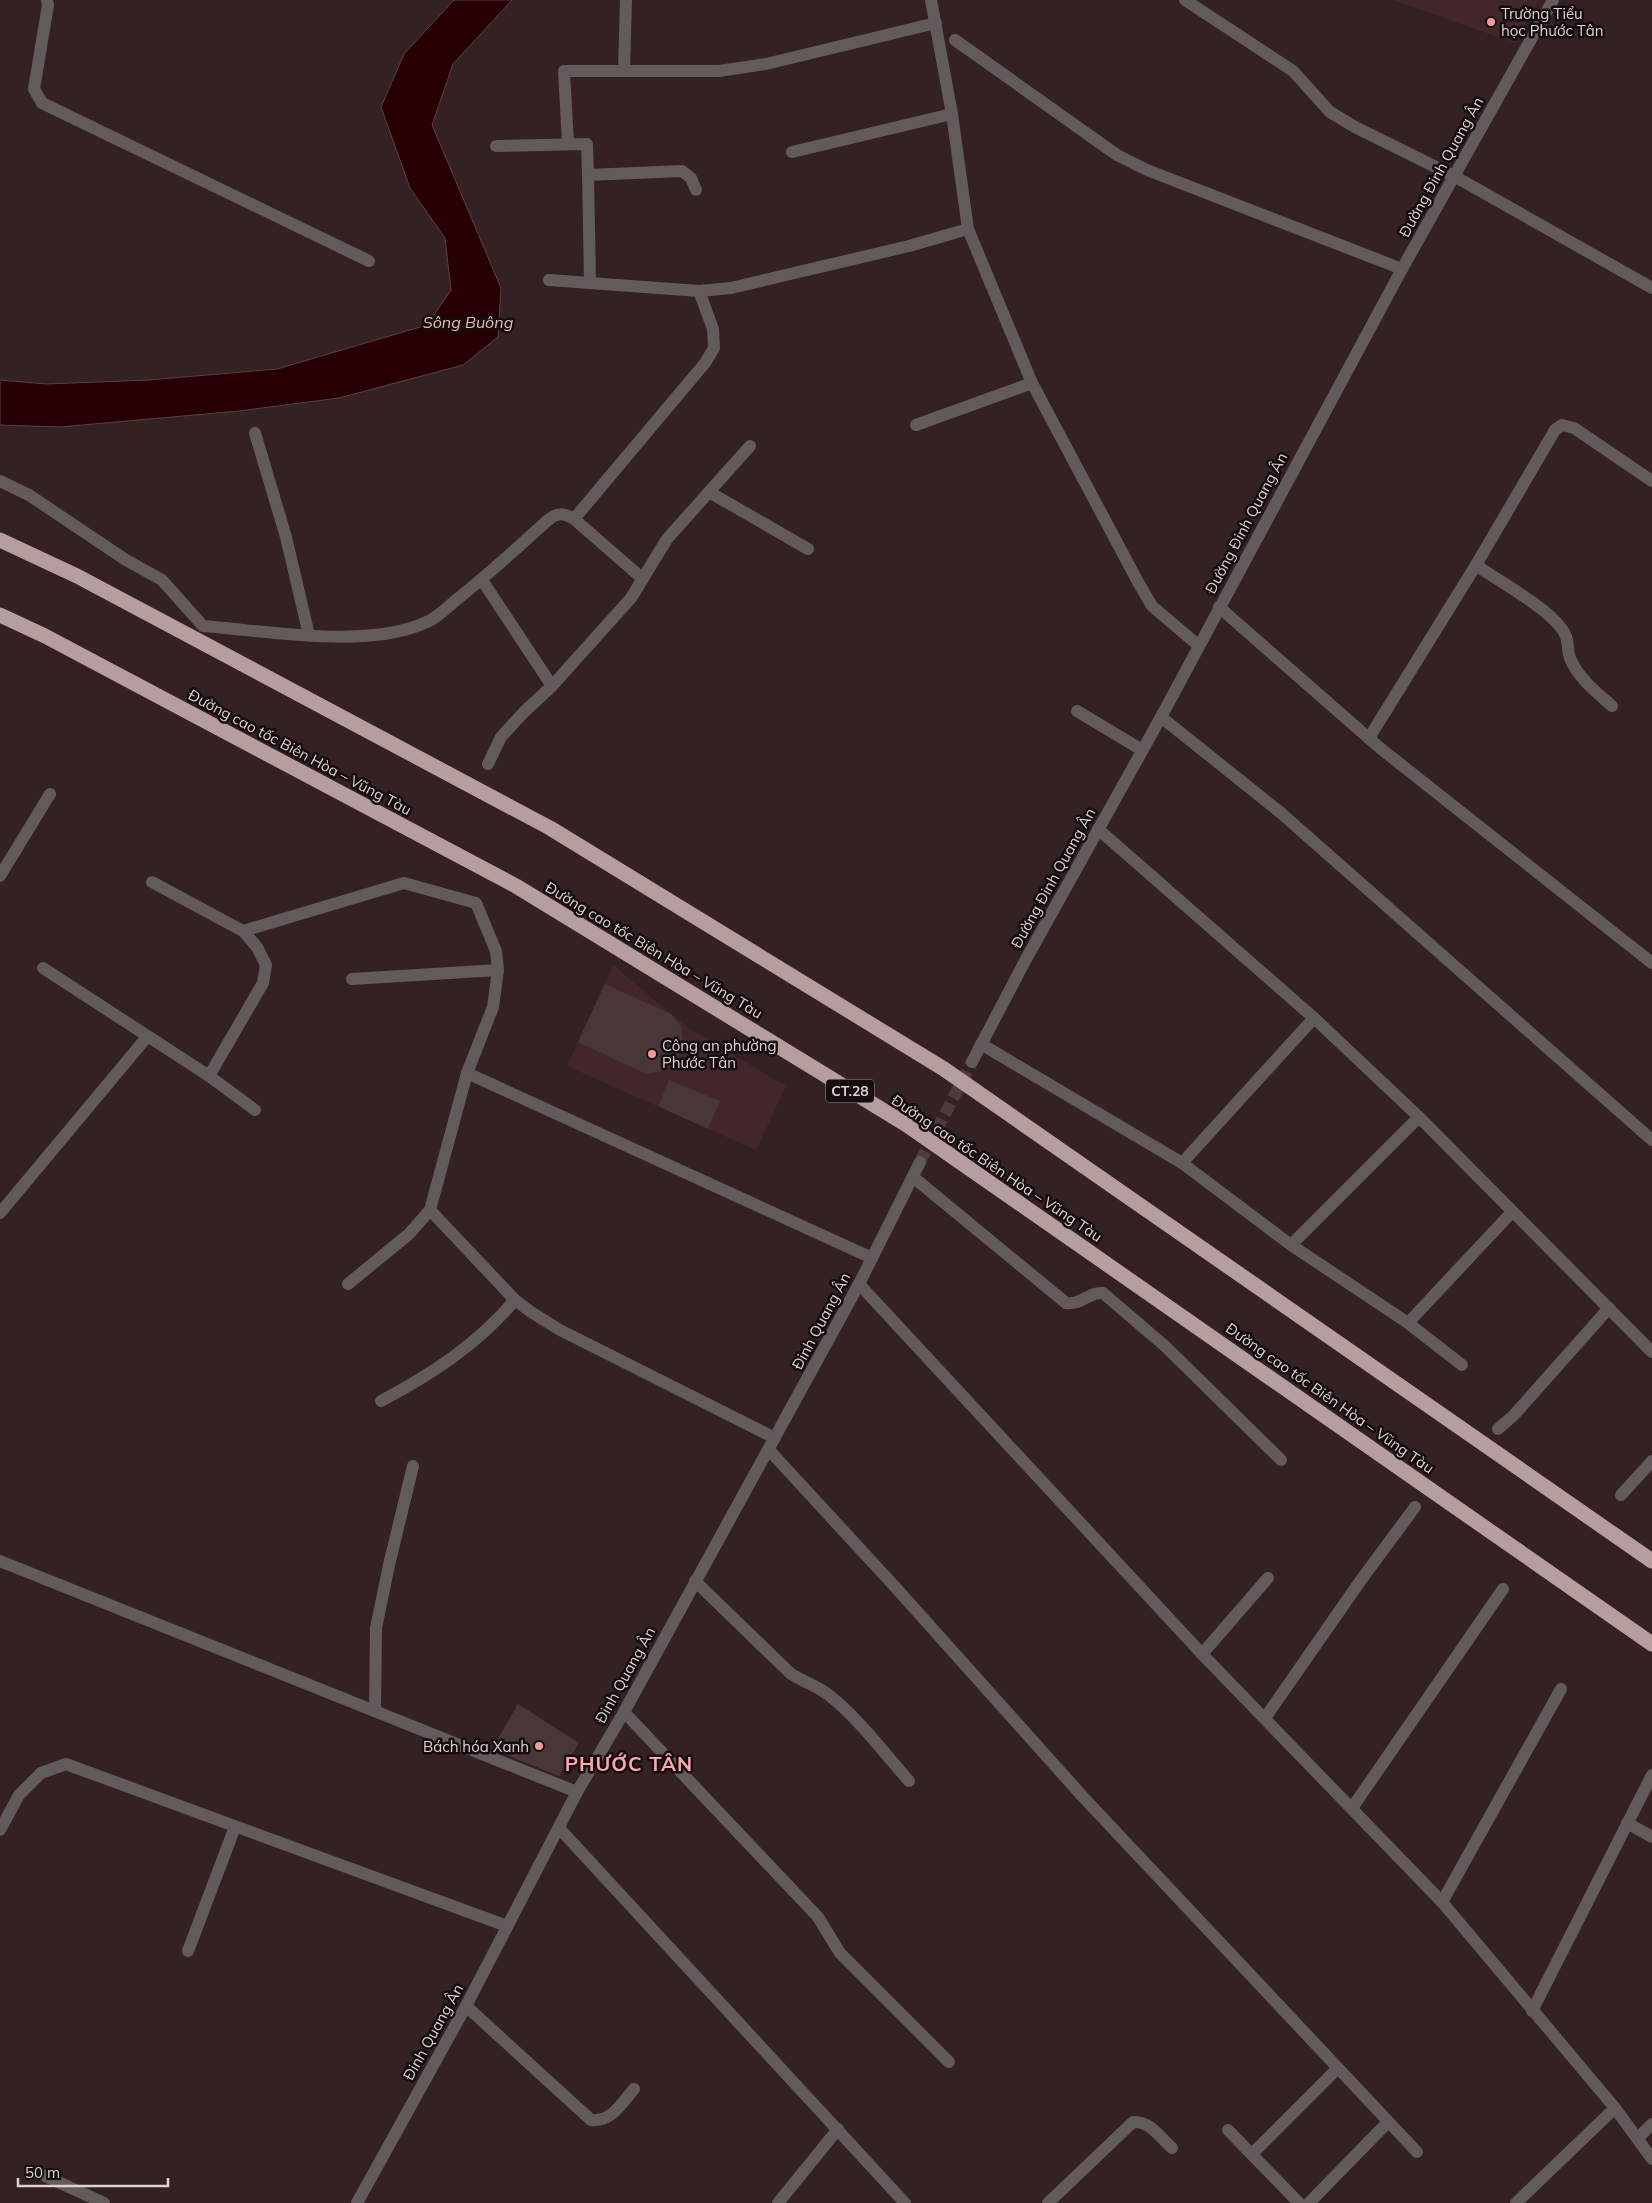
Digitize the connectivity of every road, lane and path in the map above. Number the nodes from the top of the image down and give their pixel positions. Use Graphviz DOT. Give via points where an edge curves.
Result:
graph roads {
  1 [pos="47,0"];
  2 [pos="626,0"];
  3 [pos="931,0"];
  4 [pos="1185,0"];
  5 [pos="1553,0"];
  6 [pos="936,23"];
  7 [pos="955,40"];
  8 [pos="624,70"];
  9 [pos="952,114"];
  10 [pos="568,143"];
  11 [pos="496,146"];
  12 [pos="792,152"];
  13 [pos="588,175"];
  14 [pos="1454,176"];
  15 [pos="696,190"];
  16 [pos="968,229"];
  17 [pos="369,261"];
  18 [pos="1402,269"];
  19 [pos="549,280"];
  20 [pos="590,283"];
  21 [pos="1652,288"];
  22 [pos="699,291"];
  23 [pos="1032,383"];
  24 [pos="916,425"];
  25 [pos="255,433"];
  26 [pos="750,446"];
  27 [pos="0,481"];
  28 [pos="1652,481"];
  29 [pos="709,492"];
  30 [pos="574,519"];
  31 [pos="0,540"];
  32 [pos="808,548"];
  33 [pos="1476,565"];
  34 [pos="643,579"];
  35 [pos="482,580"];
  36 [pos="1219,607"];
  37 [pos="0,615"];
  38 [pos="309,634"];
  39 [pos="1199,646"];
  40 [pos="552,686"];
  41 [pos="1612,706"];
  42 [pos="1077,711"];
  43 [pos="1161,717"];
  44 [pos="1369,738"];
  45 [pos="1142,750"];
  46 [pos="488,764"];
  47 [pos="50,794"];
  48 [pos="1098,829"];
  49 [pos="0,876"];
  50 [pos="152,882"];
  51 [pos="243,931"];
  52 [pos="1652,963"];
  53 [pos="43,968"];
  54 [pos="498,970"];
  55 [pos="352,979"];
  56 [pos="1314,1018"];
  57 [pos="147,1037"];
  58 [pos="981,1044"];
  59 [pos="972,1062"];
  60 [pos="467,1074"];
  61 [pos="209,1076"];
  62 [pos="256,1110"];
  63 [pos="1419,1117"];
  64 [pos="1652,1140"];
  65 [pos="920,1162"];
  66 [pos="1182,1164"];
  67 [pos="913,1177"];
  68 [pos="430,1210"];
  69 [pos="1512,1212"];
  70 [pos="0,1213"];
  71 [pos="1291,1245"];
  72 [pos="872,1258"];
  73 [pos="348,1284"];
  74 [pos="859,1284"];
  75 [pos="515,1300"];
  76 [pos="1609,1308"];
  77 [pos="1408,1323"];
  78 [pos="1652,1352"];
  79 [pos="1462,1364"];
  80 [pos="381,1402"];
  81 [pos="1498,1429"];
  82 [pos="776,1438"];
  83 [pos="769,1450"];
  84 [pos="1280,1460"];
  85 [pos="1652,1462"];
  86 [pos="413,1466"];
  87 [pos="1621,1494"];
  88 [pos="1415,1507"];
  89 [pos="0,1561"];
  90 [pos="1652,1561"];
  91 [pos="1268,1578"];
  92 [pos="695,1581"];
  93 [pos="1503,1589"];
  94 [pos="1652,1644"];
  95 [pos="1202,1654"];
  96 [pos="1561,1689"];
  97 [pos="376,1711"];
  98 [pos="624,1712"];
  99 [pos="1265,1718"];
  100 [pos="1652,1775"];
  101 [pos="909,1781"];
  102 [pos="577,1792"];
  103 [pos="1352,1808"];
  104 [pos="3,1816"];
  105 [pos="1627,1823"];
  106 [pos="235,1827"];
  107 [pos="559,1828"];
  108 [pos="0,1830"];
  109 [pos="1652,1837"];
  110 [pos="1442,1902"];
  111 [pos="507,1926"];
  112 [pos="188,1951"];
  113 [pos="466,2006"];
  114 [pos="1532,2011"];
  115 [pos="949,2062"];
  116 [pos="1337,2069"];
  117 [pos="634,2089"];
  118 [pos="1615,2108"];
  119 [pos="1388,2122"];
  120 [pos="1652,2124"];
  121 [pos="838,2128"];
  122 [pos="1228,2130"];
  123 [pos="1638,2138"];
  124 [pos="1172,2148"];
  125 [pos="1416,2152"];
  126 [pos="1252,2154"];
  127 [pos="1652,2159"];
  128 [pos="45,2176"];
  129 [pos="104,2203"];
  130 [pos="357,2203"];
  131 [pos="778,2203"];
  132 [pos="905,2203"];
  133 [pos="1048,2203"];
  134 [pos="1299,2203"];
  135 [pos="1309,2203"];
  136 [pos="1516,2203"];
  1 -- 17 [label="street" via="34,89 42,103"];
  2 -- 8 [label="street"];
  3 -- 6 [label="street"];
  4 -- 14 [label="street" via="1293,72 1330,112"];
  5 -- 14 [label="street, Đường Đinh Quang Ân"];
  6 -- 8 [label="street" via="766,64 719,71"];
  6 -- 9 [label="street"];
  7 -- 18 [label="street" via="1118,155 1146,170"];
  8 -- 10 [label="street" via="564,71"];
  9 -- 12 [label="street"];
  9 -- 16 [label="street"];
  10 -- 11 [label="street"];
  10 -- 13 [label="street" via="587,144"];
  13 -- 15 [label="street" via="682,171 691,178"];
  13 -- 20 [label="street"];
  14 -- 18 [label="street, Đường Đinh Quang Ân"];
  14 -- 21 [label="street"];
  16 -- 22 [label="street" via="731,288"];
  16 -- 23 [label="street"];
  18 -- 36 [label="street, Đường Đinh Quang Ân"];
  19 -- 20 [label="street"];
  20 -- 22 [label="street"];
  22 -- 30 [label="street" via="713,329 714,348 705,363"];
  23 -- 24 [label="street"];
  23 -- 39 [label="street" via="1152,606"];
  25 -- 38 [label="street" via="286,536"];
  26 -- 29 [label="street"];
  27 -- 38 [label="street" via="29,495 126,560 162,580 203,626"];
  28 -- 33 [label="street" via="1574,428 1562,425 1555,430"];
  29 -- 32 [label="street"];
  29 -- 34 [label="street" via="667,539"];
  30 -- 34 [label="street"];
  30 -- 35 [label="street" via="564,514 555,515"];
  31 -- 90 [label="highway" via="77,576 550,828 944,1069"];
  33 -- 41 [label="street" via="1542,610 1561,627 1568,640 1574,667"];
  33 -- 44 [label="street"];
  34 -- 40 [label="street" via="631,598"];
  35 -- 38 [label="street" via="430,620 394,634 365,637"];
  35 -- 40 [label="street"];
  36 -- 39 [label="street, Đường Đinh Quang Ân"];
  36 -- 44 [label="street"];
  37 -- 94 [label="highway, Đường cao tốc Biên Hòa – Vũng Tàu / CT.28" via="516,886 907,1126"];
  39 -- 43 [label="street, Đường Đinh Quang Ân"];
  40 -- 46 [label="street" via="501,737"];
  42 -- 45 [label="street"];
  43 -- 45 [label="street, Đường Đinh Quang Ân"];
  43 -- 64 [label="street" via="1281,813"];
  44 -- 52 [label="street"];
  45 -- 48 [label="street, Đường Đinh Quang Ân"];
  47 -- 49 [label="street"];
  48 -- 56 [label="street"];
  48 -- 58 [label="street, Đường Đinh Quang Ân"];
  50 -- 51 [label="street"];
  51 -- 54 [label="street" via="404,883 476,903 496,952"];
  51 -- 61 [label="street" via="257,947 266,965 263,983"];
  53 -- 57 [label="street"];
  54 -- 55 [label="street"];
  54 -- 60 [label="street" via="494,1007"];
  56 -- 63 [label="street"];
  56 -- 66 [label="street"];
  57 -- 61 [label="street"];
  57 -- 70 [label="street"];
  58 -- 59 [label="street, Đường Đinh Quang Ân"];
  58 -- 66 [label="street"];
  60 -- 68 [label="street"];
  60 -- 72 [label="street"];
  61 -- 62 [label="street"];
  63 -- 69 [label="street"];
  63 -- 71 [label="street"];
  65 -- 67 [label="street, Đinh Quang Ân"];
  66 -- 71 [label="street"];
  67 -- 72 [label="street, Đinh Quang Ân"];
  67 -- 84 [label="street" via="1066,1303 1075,1304 1096,1292 1103,1293 1166,1347"];
  68 -- 73 [label="street" via="409,1234"];
  68 -- 75 [label="street"];
  69 -- 76 [label="street"];
  69 -- 77 [label="street"];
  71 -- 77 [label="street"];
  72 -- 74 [label="street, Đinh Quang Ân"];
  74 -- 82 [label="street, Đinh Quang Ân"];
  74 -- 95 [label="street"];
  75 -- 80 [label="street" via="468,1347 419,1381"];
  75 -- 82 [label="street" via="560,1330"];
  76 -- 78 [label="street"];
  76 -- 81 [label="street"];
  77 -- 79 [label="street"];
  82 -- 83 [label="street, Đinh Quang Ân"];
  83 -- 92 [label="street, Đinh Quang Ân"];
  83 -- 116 [label="street" via="1084,1798"];
  85 -- 87 [label="street"];
  86 -- 97 [label="street" via="376,1628"];
  88 -- 99 [label="street"];
  89 -- 97 [label="street"];
  91 -- 95 [label="street"];
  92 -- 98 [label="street, Đinh Quang Ân"];
  92 -- 101 [label="street" via="790,1673 818,1688 843,1708"];
  93 -- 103 [label="street"];
  95 -- 99 [label="street"];
  96 -- 110 [label="street"];
  97 -- 102 [label="street"];
  98 -- 102 [label="street, Đinh Quang Ân"];
  98 -- 115 [label="street" via="818,1917 840,1953"];
  99 -- 103 [label="street"];
  100 -- 105 [label="street"];
  102 -- 107 [label="street, Đinh Quang Ân"];
  103 -- 110 [label="street"];
  104 -- 106 [label="street" via="41,1773 66,1764"];
  104 -- 108 [label="street"];
  105 -- 109 [label="street"];
  105 -- 114 [label="street"];
  106 -- 111 [label="street"];
  106 -- 112 [label="street"];
  107 -- 111 [label="street, Đinh Quang Ân"];
  107 -- 121 [label="street"];
  110 -- 114 [label="street"];
  111 -- 113 [label="street, Đinh Quang Ân"];
  113 -- 117 [label="street" via="591,2120 601,2121 610,2117"];
  113 -- 130 [label="street, Đinh Quang Ân"];
  114 -- 118 [label="street"];
  116 -- 119 [label="street"];
  116 -- 126 [label="street"];
  118 -- 123 [label="street"];
  118 -- 136 [label="street"];
  119 -- 125 [label="street"];
  119 -- 135 [label="street"];
  120 -- 123 [label="street"];
  121 -- 131 [label="street"];
  121 -- 132 [label="street"];
  122 -- 126 [label="street"];
  123 -- 127 [label="street"];
  124 -- 133 [label="street" via="1148,2124 1133,2122"];
  126 -- 134 [label="street"];
  128 -- 129 [label="street"];
}
